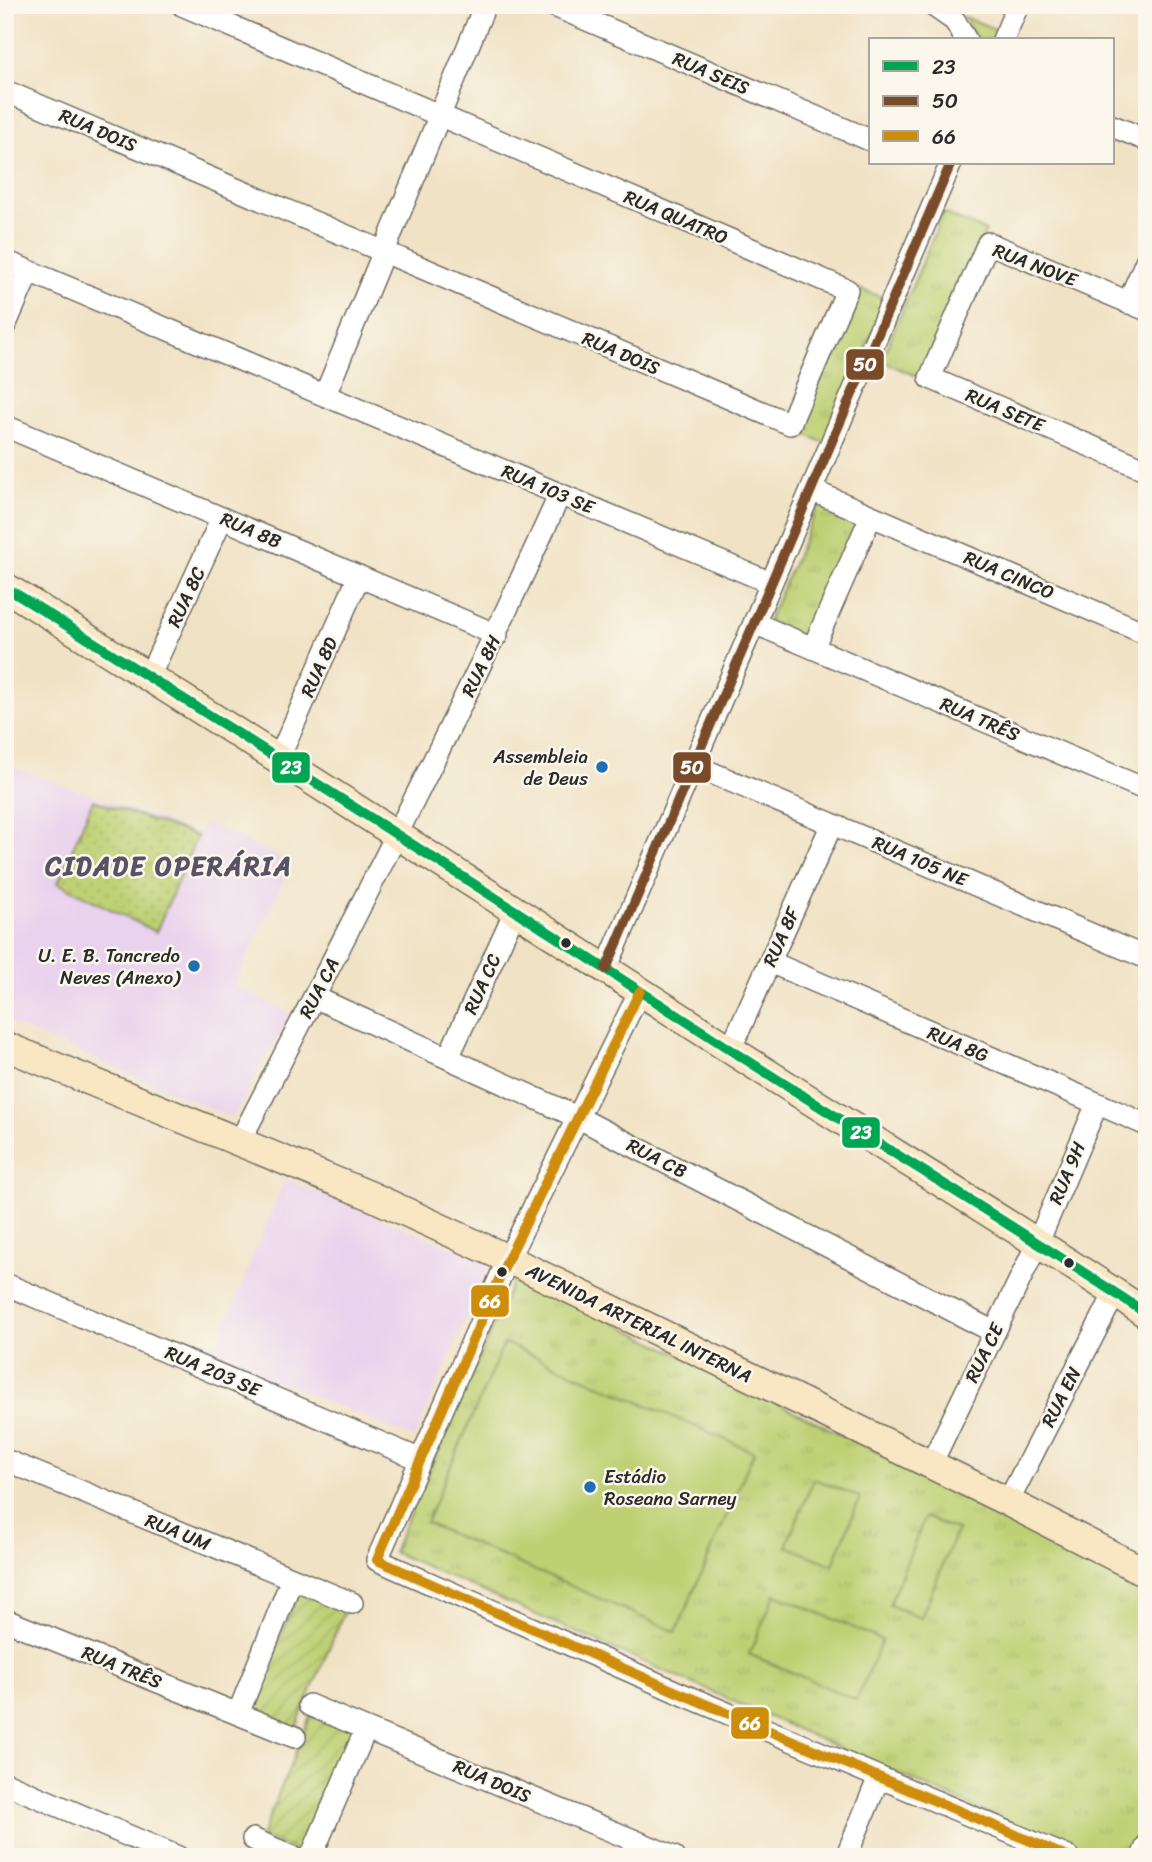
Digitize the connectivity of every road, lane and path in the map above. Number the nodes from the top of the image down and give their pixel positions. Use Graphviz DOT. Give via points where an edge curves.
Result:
graph roads {
  1 [pos="182,5"];
  2 [pos="485,5"];
  3 [pos="552,5"];
  4 [pos="932,5"];
  5 [pos="1018,5"];
  6 [pos="959,36"];
  7 [pos="1004,38"];
  8 [pos="5,91"];
  9 [pos="439,116"];
  10 [pos="1114,126"];
  11 [pos="869,140"];
  12 [pos="1147,140"];
  13 [pos="951,164"];
  14 [pos="384,252"];
  15 [pos="1147,260"];
  16 [pos="5,261"];
  17 [pos="29,271"];
  18 [pos="1138,307"];
  19 [pos="959,311"];
  20 [pos="5,326"];
  21 [pos="819,356"];
  22 [pos="325,396"];
  23 [pos="5,426"];
  24 [pos="1147,470"];
  25 [pos="811,490"];
  26 [pos="560,494"];
  27 [pos="871,516"];
  28 [pos="222,518"];
  29 [pos="359,576"];
  30 [pos="771,583"];
  31 [pos="5,587"];
  32 [pos="754,623"];
  33 [pos="496,635"];
  34 [pos="1147,635"];
  35 [pos="813,648"];
  36 [pos="149,677"];
  37 [pos="279,758"];
  38 [pos="693,765"];
  39 [pos="1147,790"];
  40 [pos="832,824"];
  41 [pos="398,835"];
  42 [pos="515,911"];
  43 [pos="1147,958"];
  44 [pos="770,962"];
  45 [pos="606,969"];
  46 [pos="640,991"];
  47 [pos="314,997"];
  48 [pos="5,1046"];
  49 [pos="730,1050"];
  50 [pos="448,1058"];
  51 [pos="1097,1104"];
  52 [pos="578,1117"];
  53 [pos="1147,1125"];
  54 [pos="240,1141"];
  55 [pos="1038,1242"];
  56 [pos="508,1259"];
  57 [pos="5,1284"];
  58 [pos="1115,1293"];
  59 [pos="1147,1314"];
  60 [pos="995,1332"];
  61 [pos="5,1460"];
  62 [pos="421,1460"];
  63 [pos="931,1464"];
  64 [pos="1007,1502"];
  65 [pos="1147,1573"];
  66 [pos="292,1579"];
  67 [pos="352,1603"];
  68 [pos="5,1620"];
  69 [pos="309,1705"];
  70 [pos="238,1714"];
  71 [pos="366,1729"];
  72 [pos="295,1737"];
  73 [pos="879,1777"];
  74 [pos="5,1783"];
  75 [pos="253,1839"];
  76 [pos="1147,1844"];
  77 [pos="849,1851"];
  78 [pos="176,1856"];
  79 [pos="293,1857"];
  80 [pos="311,1857"];
  81 [pos="674,1857"];
  82 [pos="1068,1857"];
  83 [pos="1142,1857"];
  1 -- 9 [label="street, RUA QUATRO"];
  2 -- 9 [label="street"];
  3 -- 11 [label="street, RUA SEIS"];
  4 -- 6 [label="street" via="948,15"];
  5 -- 7 [label="street"];
  8 -- 14 [label="street, RUA DOIS"];
  9 -- 14 [label="street"];
  9 -- 21 [label="street, RUA QUATRO" via="847,290"];
  10 -- 12 [label="street"];
  13 -- 25 [label="street"];
  14 -- 21 [label="street, RUA DOIS" via="790,424"];
  14 -- 22 [label="street"];
  15 -- 18 [label="street"];
  16 -- 17 [label="street, RUA 103 SE"];
  17 -- 20 [label="street"];
  17 -- 22 [label="street, RUA 103 SE"];
  18 -- 19 [label="street, RUA NOVE" via="988,243"];
  19 -- 24 [label="street, RUA SETE" via="930,378"];
  22 -- 26 [label="street, RUA 103 SE"];
  23 -- 28 [label="street, RUA 8B"];
  25 -- 27 [label="street, RUA CINCO"];
  25 -- 30 [label="street"];
  26 -- 30 [label="street, RUA 103 SE"];
  26 -- 33 [label="street, RUA 8H"];
  27 -- 34 [label="street, RUA CINCO"];
  27 -- 35 [label="street"];
  28 -- 29 [label="street, RUA 8B"];
  28 -- 36 [label="street, RUA 8C"];
  29 -- 33 [label="street, RUA 8B"];
  29 -- 37 [label="street, RUA 8D"];
  30 -- 32 [label="street"];
  31 -- 36 [label="main road"];
  32 -- 35 [label="street, RUA TRÊS"];
  32 -- 38 [label="street"];
  33 -- 41 [label="street, RUA 8H"];
  35 -- 39 [label="street, RUA TRÊS"];
  36 -- 37 [label="main road"];
  37 -- 41 [label="main road"];
  38 -- 40 [label="street, RUA 105 NE"];
  38 -- 45 [label="street"];
  40 -- 43 [label="street, RUA 105 NE"];
  40 -- 44 [label="street, RUA 8F"];
  41 -- 42 [label="main road"];
  41 -- 47 [label="street, RUA CA"];
  42 -- 45 [label="main road"];
  42 -- 50 [label="street, RUA CC"];
  44 -- 49 [label="street, RUA 8F"];
  44 -- 51 [label="street, RUA 8G"];
  45 -- 46 [label="main road"];
  46 -- 49 [label="main road"];
  46 -- 52 [label="street"];
  47 -- 50 [label="street, RUA CB"];
  47 -- 54 [label="street, RUA CA"];
  48 -- 54 [label="main road, AVENIDA ARTERIAL INTERNA"];
  49 -- 55 [label="main road"];
  50 -- 52 [label="street, RUA CB"];
  51 -- 53 [label="street, RUA 8G"];
  51 -- 55 [label="street, RUA 9H"];
  52 -- 56 [label="street"];
  52 -- 60 [label="street, RUA CB"];
  54 -- 56 [label="main road, AVENIDA ARTERIAL INTERNA"];
  55 -- 58 [label="main road"];
  55 -- 60 [label="street, RUA CE"];
  56 -- 62 [label="street"];
  56 -- 63 [label="main road, AVENIDA ARTERIAL INTERNA"];
  57 -- 62 [label="street, RUA 203 SE"];
  58 -- 59 [label="main road"];
  58 -- 64 [label="street, RUA EN"];
  60 -- 63 [label="street, RUA CE"];
  61 -- 66 [label="street, RUA UM"];
  62 -- 73 [label="street" via="377,1560"];
  63 -- 64 [label="main road, AVENIDA ARTERIAL INTERNA"];
  64 -- 65 [label="main road, AVENIDA ARTERIAL INTERNA"];
  66 -- 67 [label="street, RUA UM"];
  66 -- 70 [label="street"];
  68 -- 70 [label="street, RUA TRÊS"];
  69 -- 71 [label="street, RUA DOIS"];
  70 -- 72 [label="street, RUA TRÊS"];
  71 -- 80 [label="street"];
  71 -- 81 [label="street, RUA DOIS"];
  73 -- 77 [label="street"];
  73 -- 82 [label="street"];
  74 -- 78 [label="street"];
  75 -- 79 [label="street"];
  76 -- 83 [label="street"];
}
